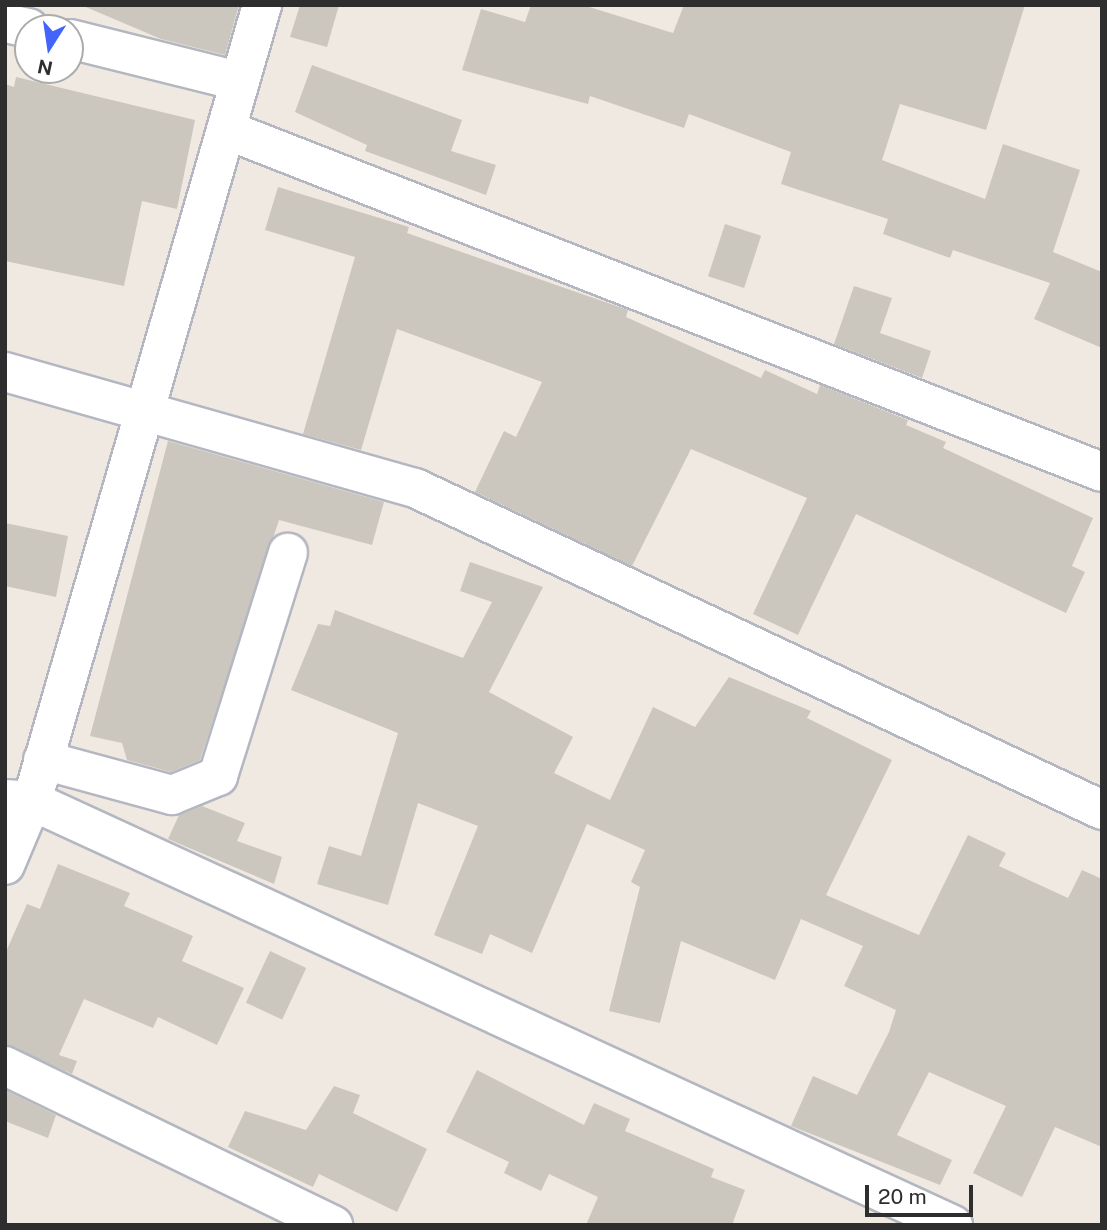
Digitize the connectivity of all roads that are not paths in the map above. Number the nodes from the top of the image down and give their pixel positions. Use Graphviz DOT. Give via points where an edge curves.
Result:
graph roads {
  1 [pos="262,5"];
  2 [pos="84,42"];
  3 [pos="239,81"];
  4 [pos="227,130"];
  5 [pos="5,372"];
  6 [pos="141,407"];
  7 [pos="1102,472"];
  8 [pos="288,553"];
  9 [pos="43,760"];
  10 [pos="19,800"];
  11 [pos="1102,810"];
  12 [pos="5,865"];
  13 [pos="5,1066"];
  14 [pos="333,1225"];
  15 [pos="953,1225"];
  1 -- 3 [label="street"];
  2 -- 3 [label="street"];
  3 -- 4 [label="street"];
  4 -- 6 [label="street"];
  4 -- 7 [label="street"];
  5 -- 6 [label="street"];
  6 -- 9 [label="street"];
  6 -- 11 [label="street" via="415,488"];
  8 -- 9 [label="street" via="218,776 172,795"];
  9 -- 10 [label="street"];
  10 -- 12 [label="street"];
  10 -- 15 [label="street"];
  13 -- 14 [label="street"];
}
